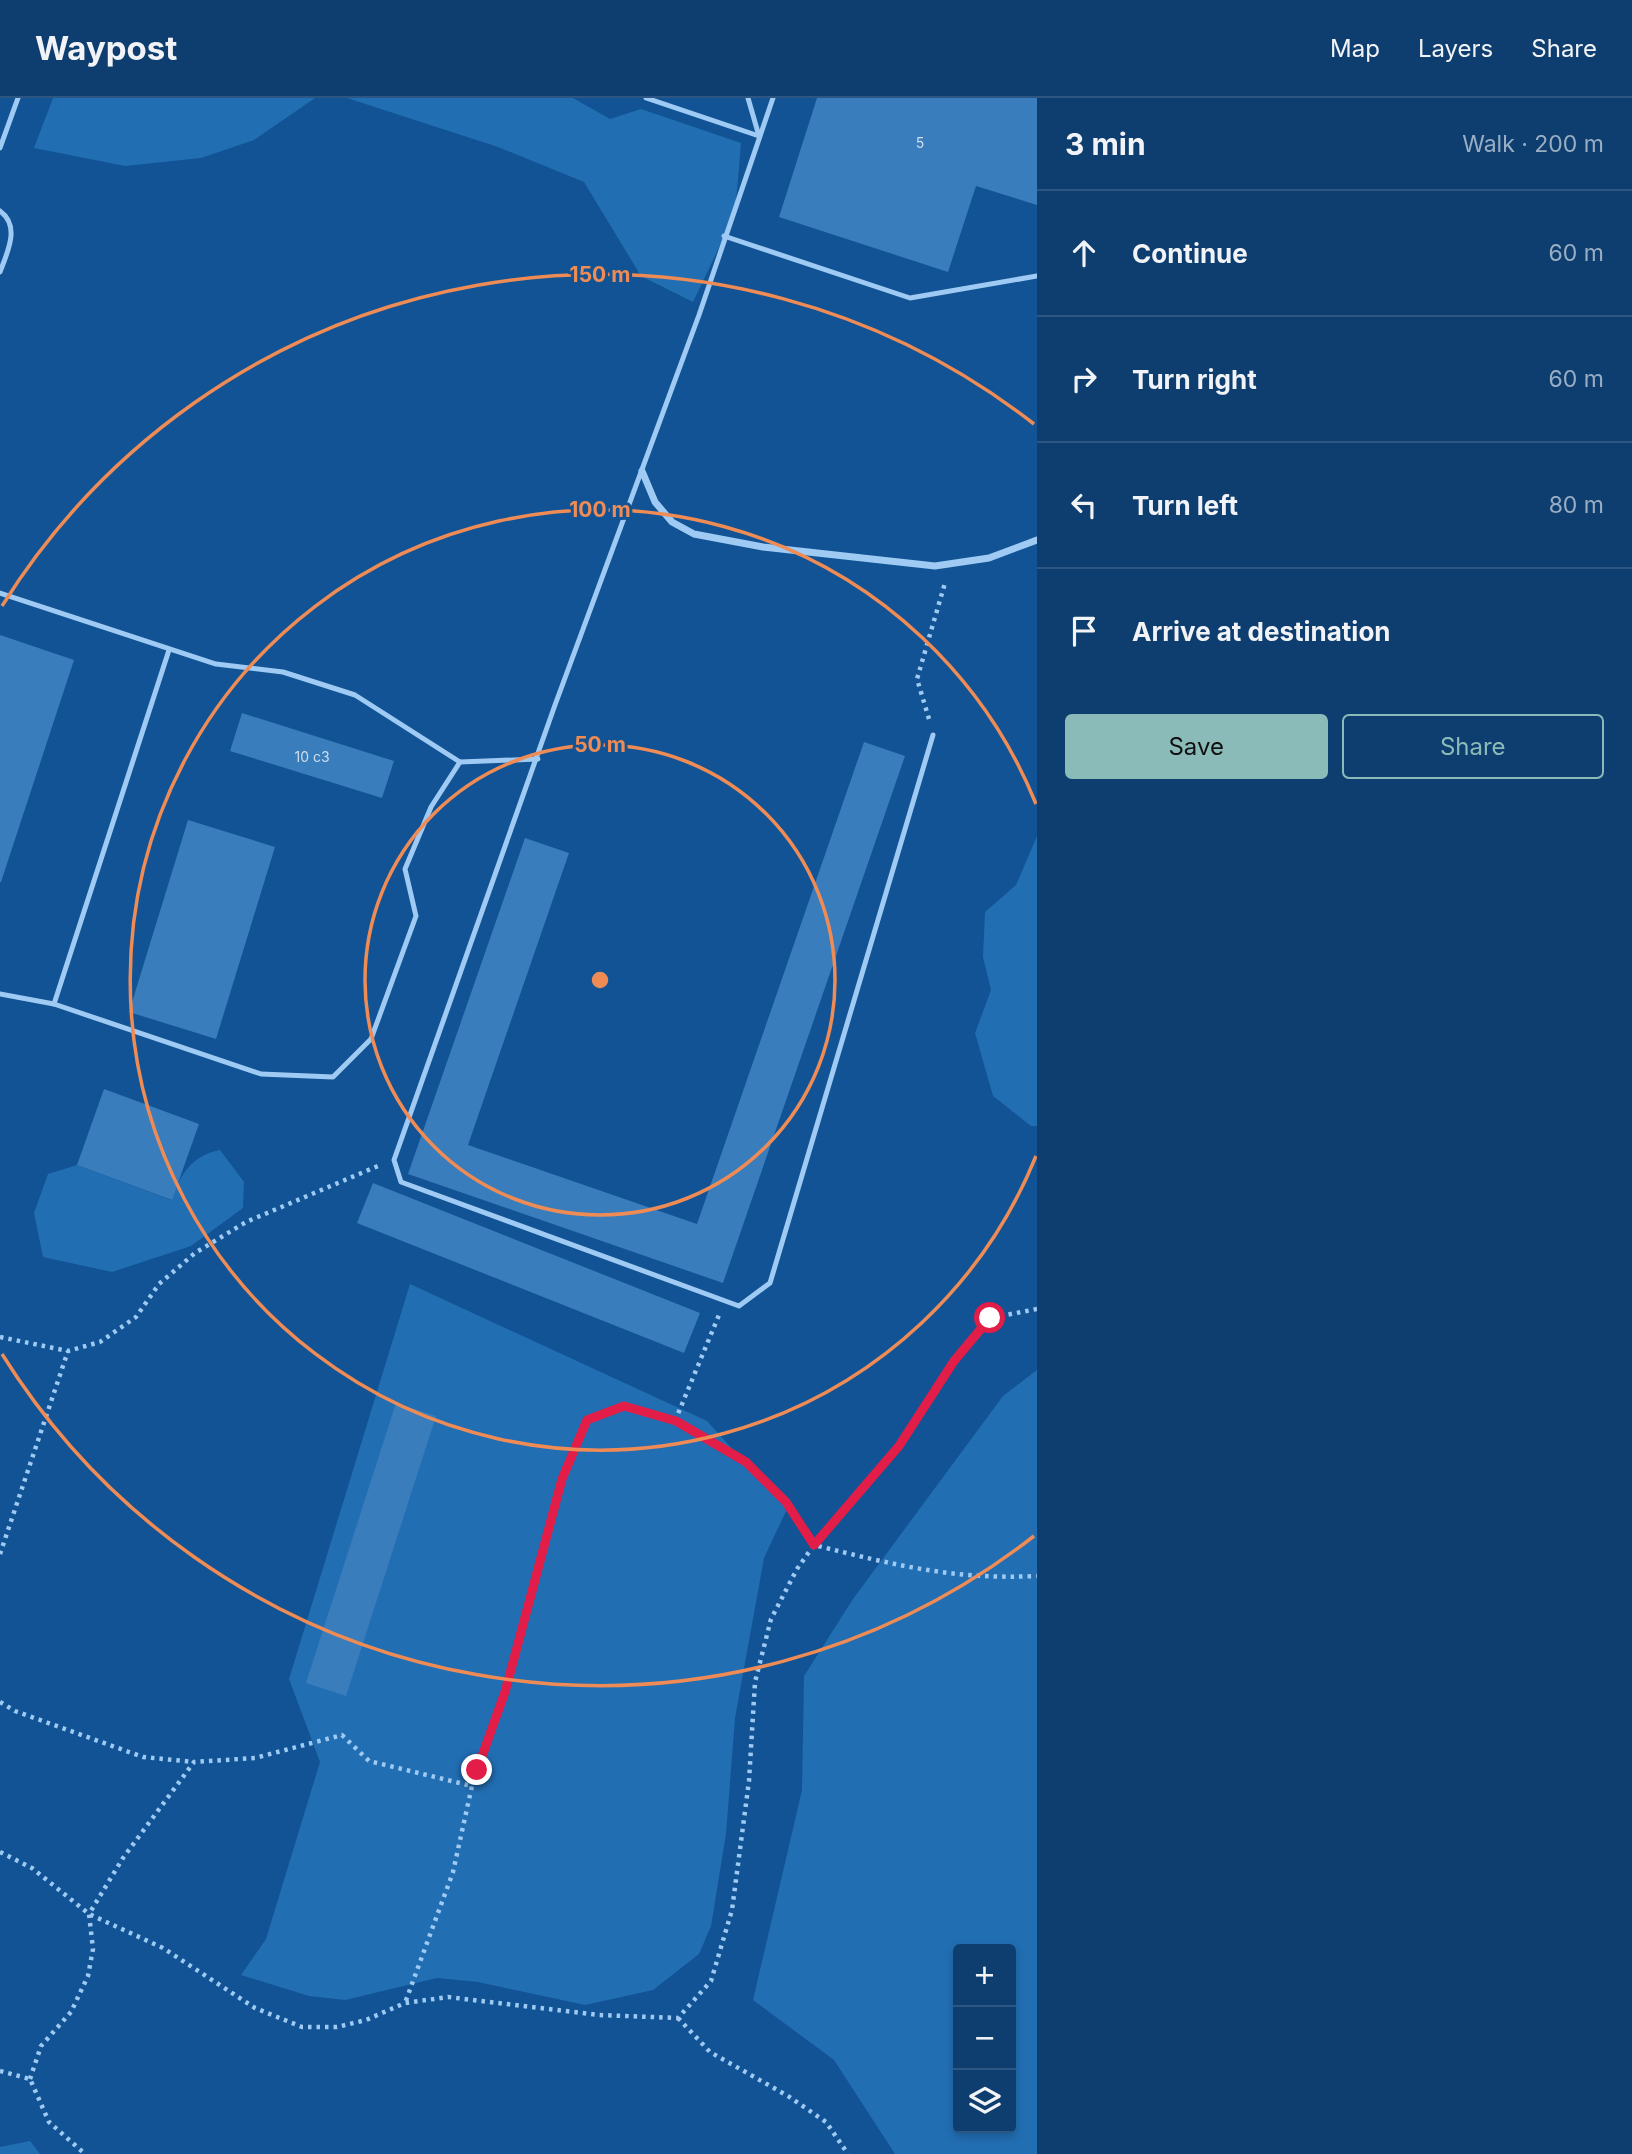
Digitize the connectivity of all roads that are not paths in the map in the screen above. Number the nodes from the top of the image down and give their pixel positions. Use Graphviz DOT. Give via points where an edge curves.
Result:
graph roads {
  1 [pos="18,98"];
  2 [pos="646,98"];
  3 [pos="748,98"];
  4 [pos="773,98"];
  5 [pos="759,136"];
  6 [pos="0,148"];
  7 [pos="0,211"];
  8 [pos="724,236"];
  9 [pos="0,272"];
  10 [pos="1037,276"];
  11 [pos="642,471"];
  12 [pos="1037,540"];
  13 [pos="0,593"];
  14 [pos="169,650"];
  15 [pos="933,736"];
  16 [pos="538,760"];
  17 [pos="460,762"];
  18 [pos="0,994"];
  19 [pos="54,1004"];
  1 -- 6 [label="lane"];
  2 -- 5 [label="lane"];
  3 -- 5 [label="lane"];
  4 -- 5 [label="lane"];
  5 -- 8 [label="lane"];
  7 -- 9 [label="lane" via="6,215 13,237"];
  8 -- 10 [label="lane" via="910,298"];
  8 -- 11 [label="lane"];
  11 -- 12 [label="street" via="655,502 672,522 694,534 763,547 935,566 989,558"];
  11 -- 16 [label="lane"];
  13 -- 14 [label="lane"];
  14 -- 17 [label="lane" via="216,664 283,672 355,695"];
  14 -- 19 [label="lane"];
  15 -- 16 [label="lane" via="770,1283 739,1306 401,1182 394,1160"];
  16 -- 17 [label="lane"];
  17 -- 19 [label="lane" via="431,807 405,869 416,916 371,1039 332,1077 261,1074"];
  18 -- 19 [label="lane"];
}
